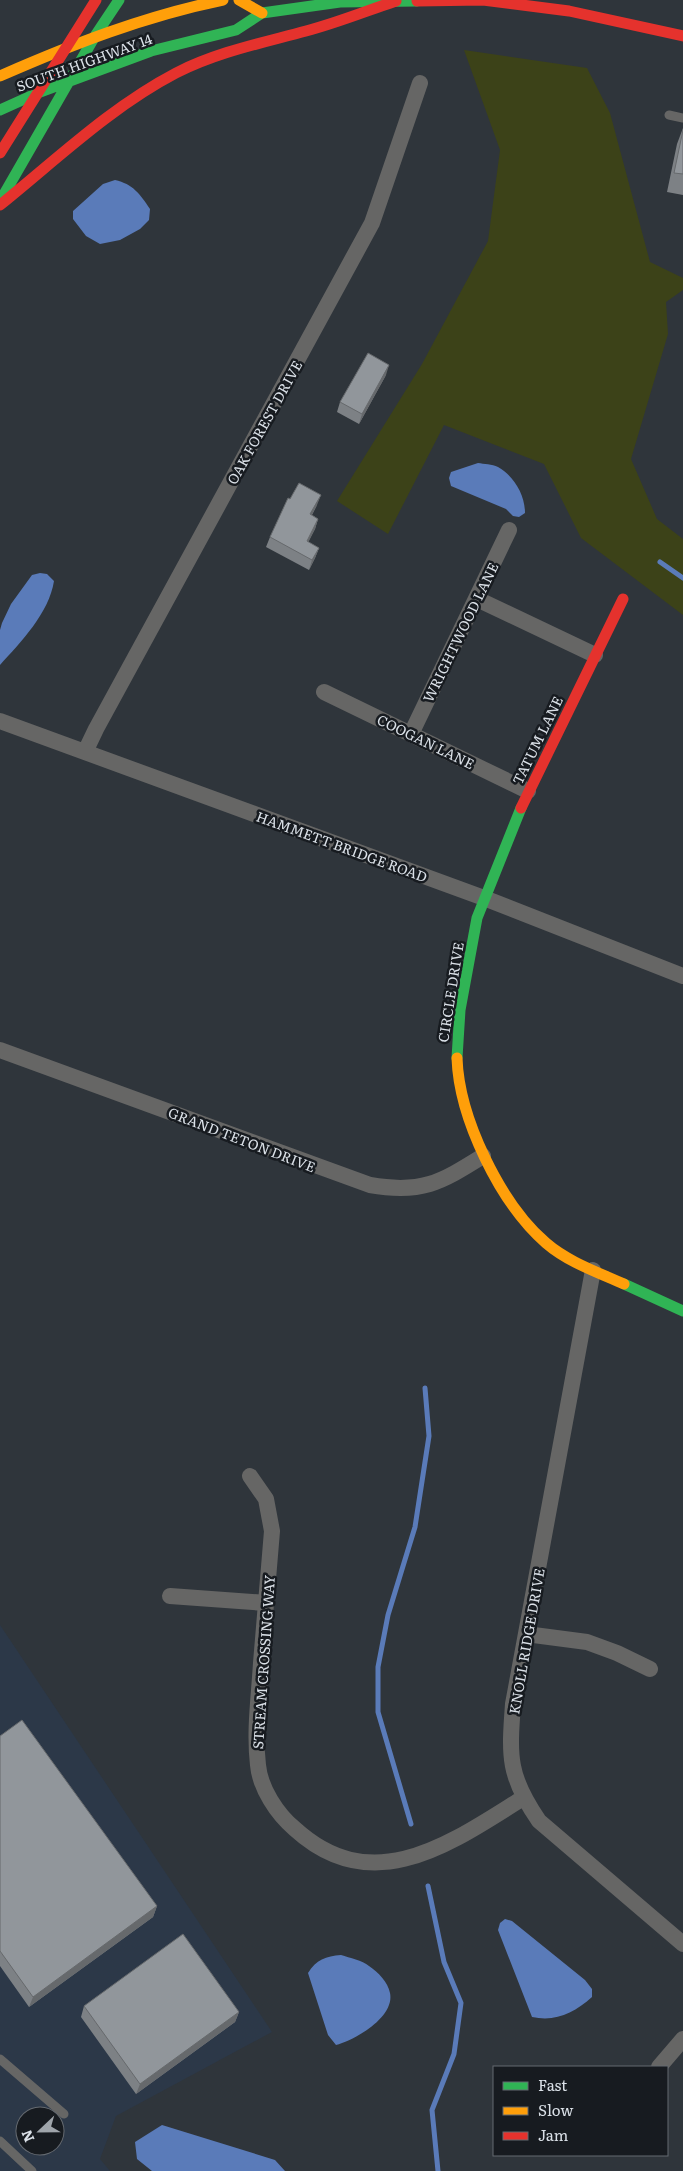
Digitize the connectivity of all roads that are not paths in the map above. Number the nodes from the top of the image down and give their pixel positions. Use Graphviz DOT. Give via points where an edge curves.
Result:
graph roads {
  1 [pos="96,0"];
  2 [pos="119,0"];
  3 [pos="223,0"];
  4 [pos="239,0"];
  5 [pos="563,0"];
  6 [pos="209,1"];
  7 [pos="396,1"];
  8 [pos="290,4"];
  9 [pos="569,12"];
  10 [pos="262,13"];
  11 [pos="95,36"];
  12 [pos="683,36"];
  13 [pos="66,49"];
  14 [pos="0,76"];
  15 [pos="70,81"];
  16 [pos="420,83"];
  17 [pos="40,92"];
  18 [pos="0,110"];
  19 [pos="669,115"];
  20 [pos="683,118"];
  21 [pos="0,153"];
  22 [pos="0,201"];
  23 [pos="0,205"];
  24 [pos="509,530"];
  25 [pos="477,599"];
  26 [pos="623,599"];
  27 [pos="595,655"];
  28 [pos="324,692"];
  29 [pos="0,721"];
  30 [pos="411,734"];
  31 [pos="85,752"];
  32 [pos="528,790"];
  33 [pos="484,898"];
  34 [pos="681,972"];
  35 [pos="0,1050"];
  36 [pos="483,1156"];
  37 [pos="593,1270"];
  38 [pos="683,1311"];
  39 [pos="250,1476"];
  40 [pos="170,1596"];
  41 [pos="266,1603"];
  42 [pos="526,1634"];
  43 [pos="650,1669"];
  44 [pos="523,1798"];
  45 [pos="683,1944"];
  46 [pos="683,2039"];
  47 [pos="0,2059"];
  48 [pos="660,2066"];
  49 [pos="55,2106"];
  50 [pos="0,2141"];
  51 [pos="32,2171"];
  1 -- 13 [label="main road"];
  2 -- 11 [label="main road"];
  3 -- 6 [label="main road, SOUTH HIGHWAY 14"];
  4 -- 10 [label="main road"];
  5 -- 9 [label="lane"];
  6 -- 11 [label="main road, SOUTH HIGHWAY 14"];
  7 -- 8 [label="main road, SOUTH HIGHWAY 14"];
  7 -- 9 [label="main road, SOUTH HIGHWAY 14" via="483,0"];
  7 -- 23 [label="main road" via="324,26 214,56 176,73 132,98"];
  8 -- 10 [label="main road, SOUTH HIGHWAY 14"];
  9 -- 12 [label="main road, SOUTH HIGHWAY 14"];
  10 -- 15 [label="main road, SOUTH HIGHWAY 14" via="236,30 151,51"];
  11 -- 13 [label="main road, SOUTH HIGHWAY 14"];
  11 -- 15 [label="main road"];
  13 -- 14 [label="main road, SOUTH HIGHWAY 14"];
  13 -- 17 [label="main road"];
  15 -- 17 [label="main road, SOUTH HIGHWAY 14"];
  15 -- 22 [label="main road"];
  16 -- 31 [label="street, OAK FOREST DRIVE" via="372,223"];
  17 -- 18 [label="main road, SOUTH HIGHWAY 14"];
  17 -- 21 [label="main road"];
  19 -- 20 [label="lane"];
  24 -- 25 [label="street, WRIGHTWOOD LANE"];
  25 -- 27 [label="street"];
  25 -- 30 [label="street, WRIGHTWOOD LANE"];
  26 -- 27 [label="main road, TATUM LANE"];
  27 -- 32 [label="main road, TATUM LANE"];
  28 -- 30 [label="street, COOGAN LANE"];
  29 -- 31 [label="street, HAMMETT BRIDGE ROAD"];
  30 -- 32 [label="street, COOGAN LANE"];
  31 -- 33 [label="street, HAMMETT BRIDGE ROAD"];
  32 -- 33 [label="main road, TATUM LANE"];
  33 -- 34 [label="street, HAMMETT BRIDGE ROAD"];
  33 -- 36 [label="main road, CIRCLE DRIVE" via="472,947 456,1045 461,1089"];
  35 -- 36 [label="street, GRAND TETON DRIVE" via="370,1185 404,1189 435,1184"];
  36 -- 37 [label="main road, CIRCLE DRIVE" via="532,1231 559,1253"];
  37 -- 38 [label="main road, CIRCLE DRIVE"];
  37 -- 42 [label="street, KNOLL RIDGE DRIVE"];
  39 -- 41 [label="street, STREAM CROSSING WAY" via="266,1499 272,1531"];
  40 -- 41 [label="street"];
  41 -- 44 [label="street, STREAM CROSSING WAY" via="256,1726 258,1767 268,1795 283,1818 303,1837 329,1853 362,1862 396,1862 426,1854 454,1840"];
  42 -- 43 [label="street" via="587,1642"];
  42 -- 44 [label="street, KNOLL RIDGE DRIVE" via="513,1704 510,1747 514,1775"];
  44 -- 45 [label="street, KNOLL RIDGE DRIVE" via="539,1821"];
  46 -- 48 [label="street"];
  47 -- 49 [label="lane"];
  50 -- 51 [label="lane"];
}
